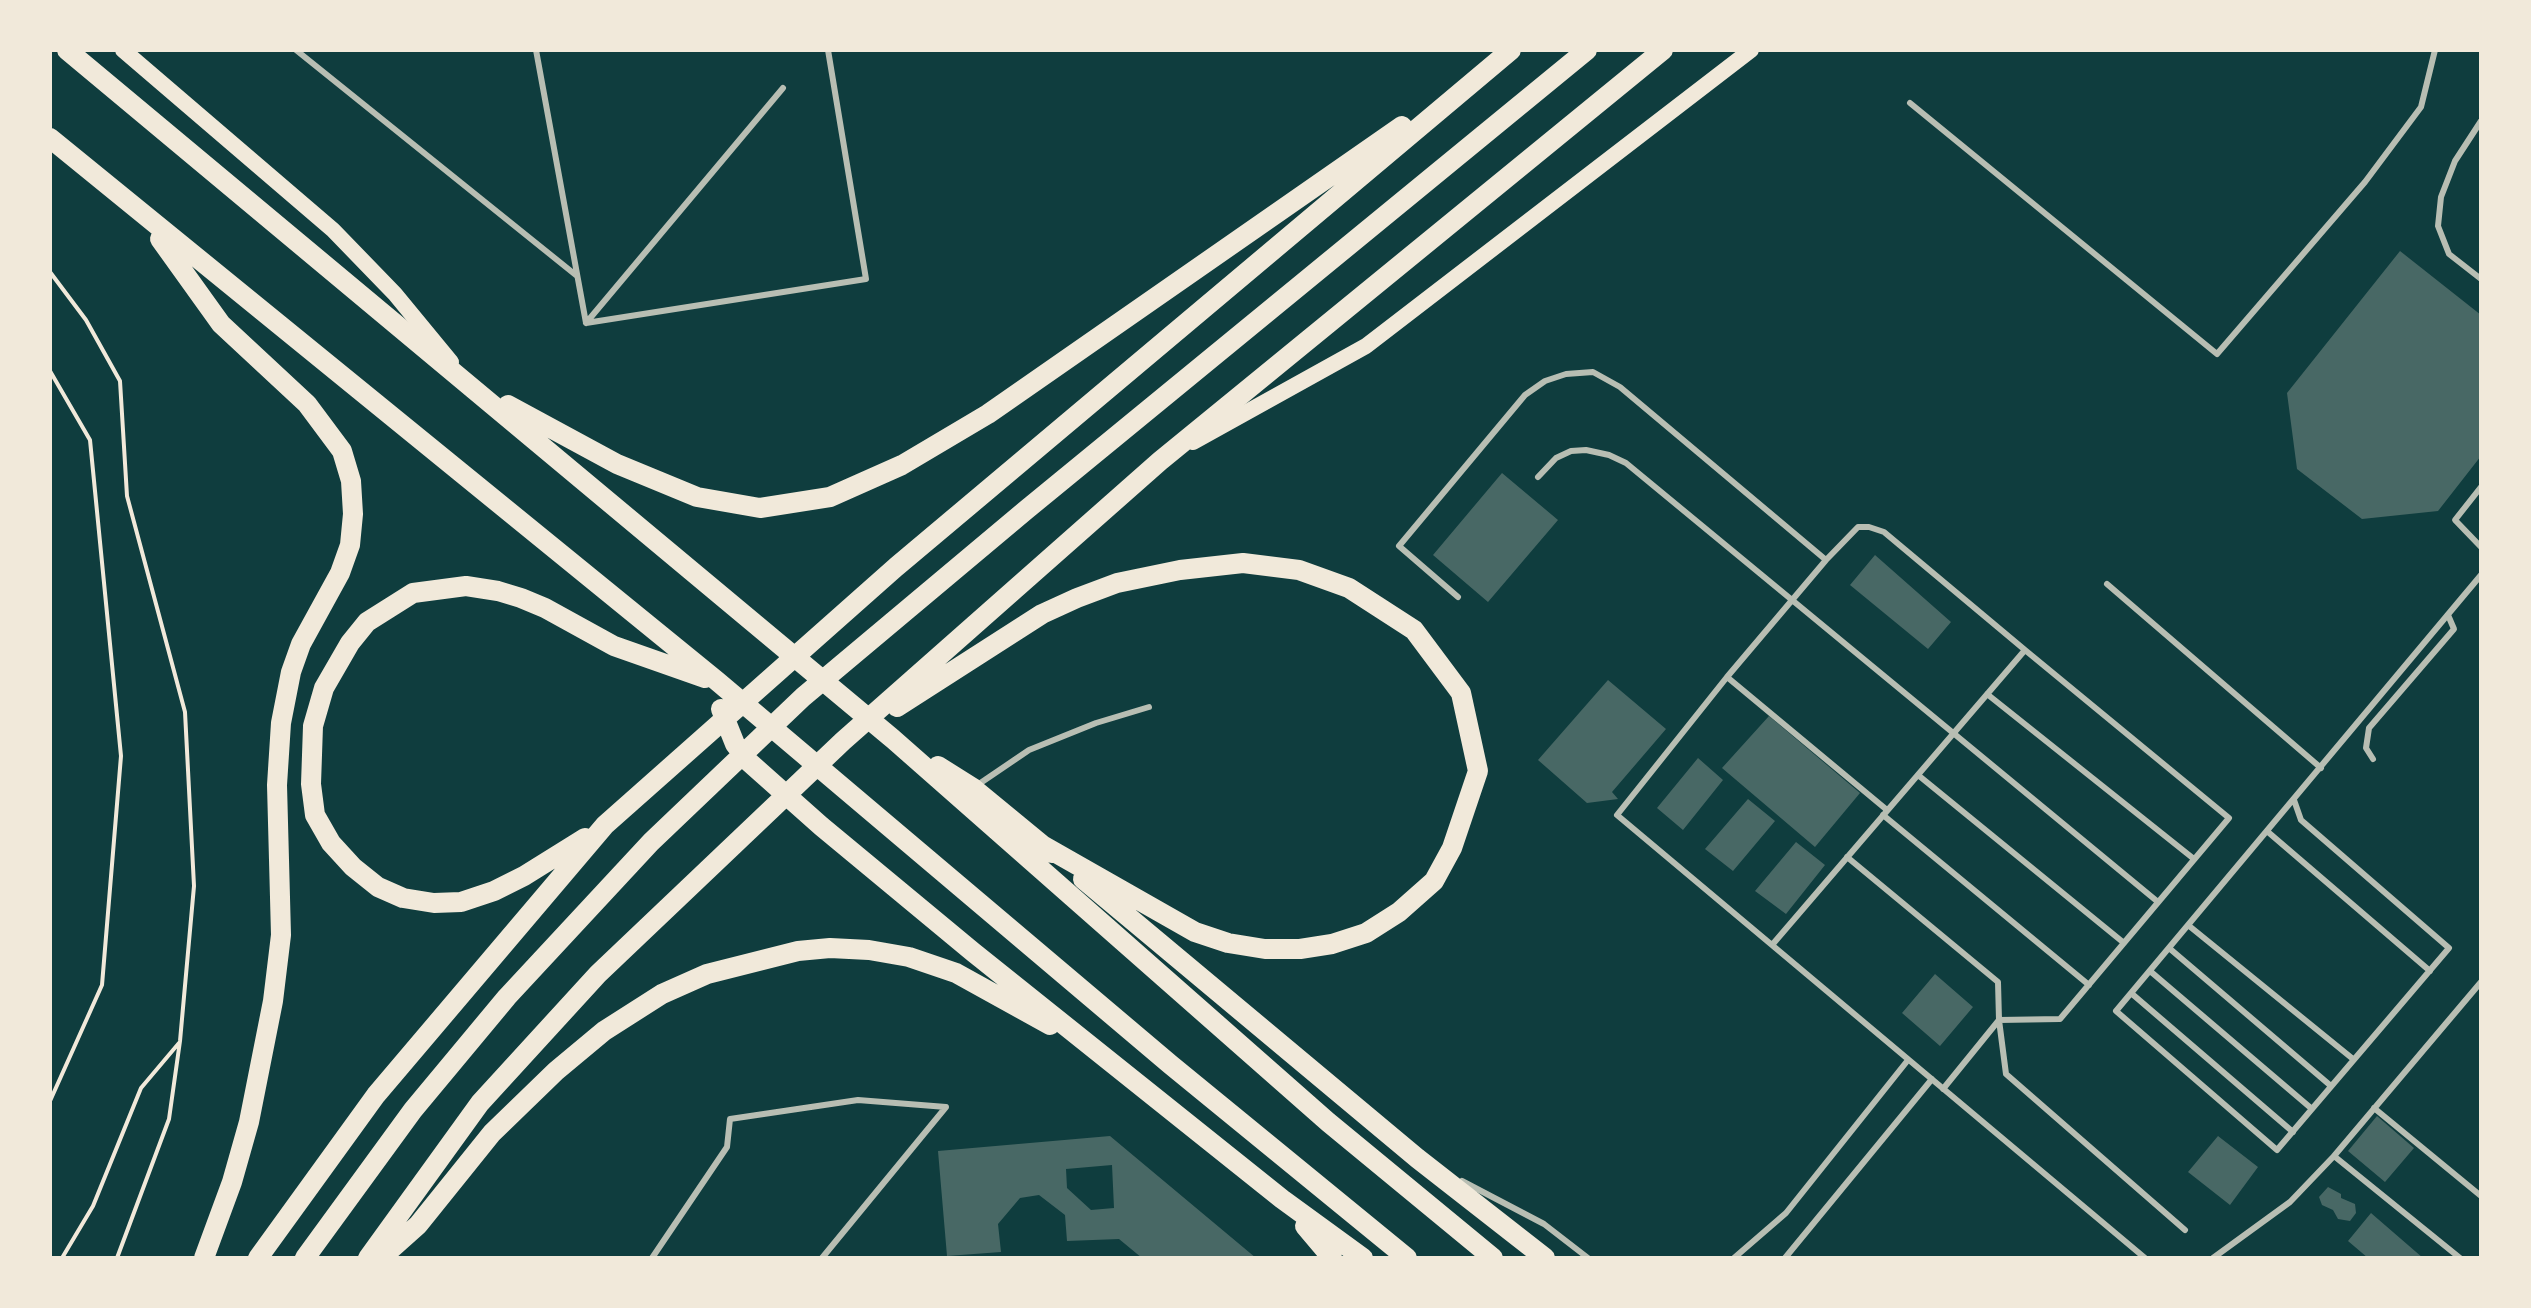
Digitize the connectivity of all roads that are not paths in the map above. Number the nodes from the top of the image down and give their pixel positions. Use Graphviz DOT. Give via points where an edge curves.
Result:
graph roads {
  1 [pos="67,50"];
  2 [pos="123,50"];
  3 [pos="296,50"];
  4 [pos="536,50"];
  5 [pos="828,50"];
  6 [pos="1587,50"];
  7 [pos="1663,50"];
  8 [pos="1751,50"];
  9 [pos="2435,50"];
  10 [pos="1505,54"];
  11 [pos="783,88"];
  12 [pos="1910,103"];
  13 [pos="2481,121"];
  14 [pos="50,138"];
  15 [pos="143,217"];
  16 [pos="578,276"];
  17 [pos="2481,279"];
  18 [pos="586,323"];
  19 [pos="470,385"];
  20 [pos="1160,461"];
  21 [pos="1538,477"];
  22 [pos="2481,487"];
  23 [pos="2481,547"];
  24 [pos="1826,560"];
  25 [pos="2481,575"];
  26 [pos="2107,584"];
  27 [pos="1458,597"];
  28 [pos="1792,599"];
  29 [pos="2448,615"];
  30 [pos="2025,650"];
  31 [pos="1727,677"];
  32 [pos="717,681"];
  33 [pos="1987,694"];
  34 [pos="1149,707"];
  35 [pos="1953,733"];
  36 [pos="893,739"];
  37 [pos="843,741"];
  38 [pos="2373,759"];
  39 [pos="2321,768"];
  40 [pos="1918,775"];
  41 [pos="973,788"];
  42 [pos="2294,800"];
  43 [pos="1885,813"];
  44 [pos="605,825"];
  45 [pos="2268,832"];
  46 [pos="1042,845"];
  47 [pos="1847,857"];
  48 [pos="2194,859"];
  49 [pos="2158,902"];
  50 [pos="2188,925"];
  51 [pos="2124,943"];
  52 [pos="1772,945"];
  53 [pos="2169,948"];
  54 [pos="2150,971"];
  55 [pos="2430,971"];
  56 [pos="2481,982"];
  57 [pos="2089,985"];
  58 [pos="2131,993"];
  59 [pos="1999,1020"];
  60 [pos="1097,1052"];
  61 [pos="2353,1059"];
  62 [pos="1908,1060"];
  63 [pos="1932,1079"];
  64 [pos="2331,1086"];
  65 [pos="1943,1089"];
  66 [pos="2374,1108"];
  67 [pos="2312,1109"];
  68 [pos="2293,1132"];
  69 [pos="2334,1156"];
  70 [pos="1417,1158"];
  71 [pos="2481,1196"];
  72 [pos="1282,1199"];
  73 [pos="2185,1230"];
  74 [pos="204,1258"];
  75 [pos="258,1258"];
  76 [pos="305,1258"];
  77 [pos="368,1258"];
  78 [pos="381,1258"];
  79 [pos="652,1258"];
  80 [pos="822,1258"];
  81 [pos="1332,1258"];
  82 [pos="1363,1258"];
  83 [pos="1407,1258"];
  84 [pos="1493,1258"];
  85 [pos="1545,1258"];
  86 [pos="1588,1258"];
  87 [pos="1734,1258"];
  88 [pos="1785,1258"];
  89 [pos="2145,1258"];
  90 [pos="2213,1258"];
  91 [pos="2460,1258"];
  1 -- 19 [label="highway"];
  2 -- 19 [label="main road" via="333,230 395,294"];
  3 -- 16 [label="lane"];
  4 -- 16 [label="lane"];
  5 -- 18 [label="lane" via="866,279"];
  6 -- 76 [label="highway" via="803,697 651,842 507,997 413,1110"];
  7 -- 20 [label="highway"];
  8 -- 20 [label="main road" via="1366,346"];
  9 -- 12 [label="lane" via="2421,107 2365,182 2217,354"];
  10 -- 19 [label="highway" via="988,414 902,465 830,497 760,508 697,497 617,464"];
  10 -- 44 [label="highway" via="896,567"];
  11 -- 18 [label="lane"];
  13 -- 17 [label="lane" via="2455,161 2441,197 2438,226 2449,254"];
  14 -- 15 [label="highway"];
  15 -- 32 [label="highway"];
  15 -- 74 [label="highway" via="221,324 307,404 342,451 353,514 340,573 291,672 277,785 281,935 273,1001 249,1122"];
  16 -- 18 [label="lane"];
  19 -- 36 [label="highway"];
  20 -- 37 [label="highway"];
  21 -- 28 [label="lane" via="1571,451 1609,455 1626,463"];
  22 -- 23 [label="lane" via="2455,520"];
  24 -- 27 [label="lane" via="1620,387 1593,372 1566,374 1525,395 1399,546"];
  24 -- 28 [label="lane"];
  24 -- 30 [label="lane" via="1858,527 1884,532"];
  25 -- 29 [label="lane"];
  26 -- 39 [label="lane"];
  28 -- 31 [label="lane"];
  28 -- 35 [label="lane"];
  29 -- 38 [label="lane" via="2454,629 2369,728 2366,748"];
  29 -- 39 [label="lane"];
  30 -- 33 [label="lane"];
  30 -- 48 [label="lane" via="2229,818"];
  31 -- 43 [label="lane"];
  31 -- 52 [label="lane" via="1617,815"];
  32 -- 44 [label="highway" via="614,646 521,598 466,586 413,593 388,607 367,622 336,664 313,726 315,815 331,843 378,887 418,901 461,902 524,876"];
  32 -- 60 [label="highway" via="735,744 766,778"];
  32 -- 83 [label="highway"];
  33 -- 35 [label="lane"];
  33 -- 48 [label="lane"];
  34 -- 41 [label="lane" via="1029,750"];
  35 -- 40 [label="lane"];
  35 -- 49 [label="lane"];
  36 -- 41 [label="highway"];
  36 -- 84 [label="highway" via="1316,1111"];
  37 -- 46 [label="highway" via="1042,614 1077,598 1167,572 1243,563 1299,570 1349,588 1414,630 1461,693 1478,771 1452,848 1434,881 1366,933 1300,949 1228,943 1195,932"];
  37 -- 77 [label="highway" via="577,997 480,1103"];
  39 -- 42 [label="lane"];
  40 -- 43 [label="lane"];
  40 -- 51 [label="lane"];
  41 -- 46 [label="highway"];
  42 -- 45 [label="lane"];
  42 -- 55 [label="lane" via="2301,820 2449,948"];
  43 -- 47 [label="lane"];
  43 -- 57 [label="lane"];
  44 -- 75 [label="highway" via="376,1095"];
  45 -- 50 [label="lane"];
  45 -- 55 [label="lane"];
  46 -- 70 [label="highway"];
  47 -- 52 [label="lane"];
  47 -- 59 [label="lane" via="1998,982"];
  48 -- 49 [label="lane"];
  49 -- 51 [label="lane"];
  50 -- 53 [label="lane"];
  50 -- 61 [label="lane"];
  51 -- 57 [label="lane"];
  52 -- 62 [label="lane"];
  53 -- 54 [label="lane"];
  53 -- 64 [label="lane"];
  54 -- 58 [label="lane"];
  54 -- 67 [label="lane"];
  55 -- 61 [label="lane"];
  56 -- 66 [label="lane"];
  57 -- 59 [label="lane" via="2060,1019"];
  58 -- 68 [label="lane"];
  58 -- 68 [label="lane" via="2116,1011 2277,1150"];
  59 -- 65 [label="lane"];
  59 -- 73 [label="lane" via="2006,1074"];
  60 -- 72 [label="highway"];
  60 -- 78 [label="highway" via="956,973 909,957 830,948 763,958 707,974 662,994 604,1031 556,1071 492,1133 418,1225"];
  61 -- 64 [label="lane"];
  62 -- 63 [label="lane"];
  62 -- 87 [label="lane" via="1786,1213"];
  63 -- 65 [label="lane"];
  63 -- 88 [label="lane"];
  64 -- 67 [label="lane"];
  65 -- 89 [label="lane"];
  66 -- 69 [label="lane"];
  66 -- 71 [label="lane"];
  67 -- 68 [label="lane"];
  69 -- 90 [label="lane" via="2290,1202"];
  69 -- 91 [label="lane"];
  70 -- 85 [label="highway"];
  70 -- 86 [label="lane" via="1544,1224"];
  72 -- 81 [label="highway"];
  72 -- 82 [label="highway"];
  79 -- 80 [label="lane" via="727,1147 730,1119 858,1100 946,1107"];
}
